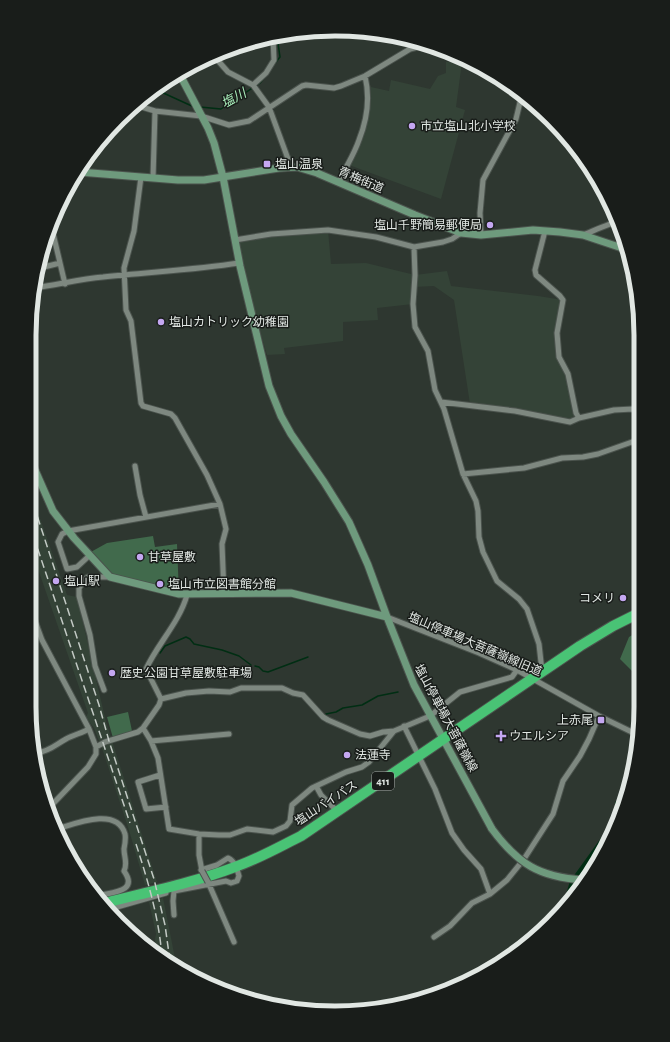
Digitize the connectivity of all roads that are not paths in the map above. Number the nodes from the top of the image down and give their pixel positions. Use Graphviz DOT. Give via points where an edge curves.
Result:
graph roads {
  1 [pos="273,43"];
  2 [pos="416,47"];
  3 [pos="217,61"];
  4 [pos="366,76"];
  5 [pos="182,79"];
  6 [pos="254,85"];
  7 [pos="520,101"];
  8 [pos="269,106"];
  9 [pos="141,107"];
  10 [pos="155,112"];
  11 [pos="201,116"];
  12 [pos="291,167"];
  13 [pos="84,172"];
  14 [pos="223,176"];
  15 [pos="141,177"];
  16 [pos="153,178"];
  17 [pos="339,182"];
  18 [pos="612,223"];
  19 [pos="545,231"];
  20 [pos="461,233"];
  21 [pos="481,234"];
  22 [pos="53,235"];
  23 [pos="583,235"];
  24 [pos="235,240"];
  25 [pos="414,247"];
  26 [pos="621,248"];
  27 [pos="60,263"];
  28 [pos="239,263"];
  29 [pos="44,267"];
  30 [pos="124,276"];
  31 [pos="65,284"];
  32 [pos="40,287"];
  33 [pos="441,402"];
  34 [pos="634,410"];
  35 [pos="579,418"];
  36 [pos="634,443"];
  37 [pos="136,466"];
  38 [pos="36,472"];
  39 [pos="463,474"];
  40 [pos="220,504"];
  41 [pos="146,518"];
  42 [pos="68,531"];
  43 [pos="90,556"];
  44 [pos="110,577"];
  45 [pos="187,594"];
  46 [pos="224,594"];
  47 [pos="634,616"];
  48 [pos="387,617"];
  49 [pos="36,624"];
  50 [pos="517,670"];
  51 [pos="542,672"];
  52 [pos="533,678"];
  53 [pos="104,690"];
  54 [pos="161,700"];
  55 [pos="430,716"];
  56 [pos="599,716"];
  57 [pos="404,726"];
  58 [pos="90,728"];
  59 [pos="142,728"];
  60 [pos="394,731"];
  61 [pos="632,732"];
  62 [pos="229,734"];
  63 [pos="443,740"];
  64 [pos="152,741"];
  65 [pos="96,747"];
  66 [pos="40,752"];
  67 [pos="419,756"];
  68 [pos="160,775"];
  69 [pos="316,786"];
  70 [pos="52,804"];
  71 [pos="166,807"];
  72 [pos="338,812"];
  73 [pos="62,827"];
  74 [pos="199,834"];
  75 [pos="236,867"];
  76 [pos="202,871"];
  77 [pos="579,880"];
  78 [pos="208,883"];
  79 [pos="174,891"];
  80 [pos="490,894"];
  81 [pos="103,895"];
  82 [pos="108,902"];
  83 [pos="114,908"];
  84 [pos="174,915"];
  85 [pos="434,937"];
  86 [pos="234,942"];
  1 -- 6 [label="street" via="274,60"];
  2 -- 4 [label="street"];
  3 -- 6 [label="street" via="228,72"];
  4 -- 8 [label="street" via="334,88 302,86"];
  4 -- 17 [label="street" via="368,94 360,140"];
  5 -- 11 [label="street, 塩山停車場大菩薩嶺線"];
  6 -- 8 [label="street"];
  7 -- 21 [label="street" via="516,119 483,180"];
  8 -- 11 [label="street" via="249,121 230,125"];
  8 -- 12 [label="street"];
  9 -- 10 [label="street"];
  10 -- 11 [label="street"];
  10 -- 16 [label="street"];
  11 -- 14 [label="street, 塩山停車場大菩薩嶺線" via="214,143"];
  12 -- 14 [label="street, 青梅街道"];
  12 -- 17 [label="street, 青梅街道" via="304,168"];
  13 -- 15 [label="street, 青梅街道"];
  14 -- 16 [label="street, 青梅街道" via="204,180"];
  14 -- 24 [label="street, 塩山停車場大菩薩嶺線"];
  15 -- 16 [label="street, 青梅街道"];
  15 -- 30 [label="street" via="134,231"];
  17 -- 20 [label="street, 青梅街道"];
  18 -- 23 [label="street"];
  19 -- 21 [label="street, 青梅街道"];
  19 -- 23 [label="street, 青梅街道"];
  19 -- 35 [label="street" via="535,270 536,275 563,300 557,334 559,357 568,374"];
  20 -- 21 [label="street, 青梅街道"];
  20 -- 25 [label="street" via="443,242"];
  22 -- 27 [label="street"];
  23 -- 26 [label="street, 青梅街道"];
  24 -- 25 [label="street" via="271,234 328,230 376,237"];
  24 -- 28 [label="street, 塩山停車場大菩薩嶺線"];
  25 -- 33 [label="street" via="415,327 428,351"];
  27 -- 29 [label="street"];
  27 -- 31 [label="street"];
  28 -- 30 [label="street"];
  28 -- 48 [label="street, 塩山停車場大菩薩嶺線" via="269,386 281,416 349,522"];
  30 -- 31 [label="street"];
  30 -- 40 [label="street" via="126,310 131,321 141,403 143,406 171,414 175,418"];
  31 -- 32 [label="street"];
  33 -- 35 [label="street" via="515,411 570,422"];
  33 -- 39 [label="street"];
  34 -- 35 [label="street" via="614,410"];
  36 -- 39 [label="street" via="598,454 562,458 524,468"];
  37 -- 41 [label="street"];
  38 -- 42 [label="street" via="53,511"];
  39 -- 51 [label="street" via="476,501 484,556 497,581 527,609 539,644"];
  40 -- 41 [label="street"];
  40 -- 46 [label="street" via="226,529 222,544"];
  41 -- 42 [label="street"];
  42 -- 43 [label="street"];
  42 -- 43 [label="street" via="62,534 58,542 67,569 77,567"];
  43 -- 44 [label="street"];
  44 -- 45 [label="street"];
  44 -- 53 [label="street" via="88,577 79,588 96,666"];
  45 -- 46 [label="street"];
  45 -- 54 [label="street" via="175,623 146,669"];
  46 -- 48 [label="street" via="291,593"];
  47 -- 51 [label="highway, 塩山バイパス / 411" via="613,626"];
  48 -- 50 [label="street, 塩山停車場大菩薩嶺線旧道"];
  48 -- 55 [label="street, 塩山停車場大菩薩嶺線" via="414,685"];
  49 -- 58 [label="street" via="77,708"];
  50 -- 52 [label="street, 塩山停車場大菩薩嶺線旧道"];
  50 -- 55 [label="street" via="512,677 460,692"];
  51 -- 52 [label="highway, 塩山バイパス / 411"];
  52 -- 56 [label="street, 塩山停車場大菩薩嶺線旧道"];
  52 -- 63 [label="highway, 塩山バイパス / 411"];
  54 -- 59 [label="street"];
  54 -- 60 [label="street" via="186,693 230,692 241,688 282,688 303,695 323,717 360,734 370,736"];
  55 -- 57 [label="street"];
  55 -- 63 [label="street, 塩山停車場大菩薩嶺線"];
  56 -- 61 [label="street, 塩山停車場大菩薩嶺線旧道"];
  56 -- 80 [label="street" via="586,745 563,781 553,814 524,859 507,880"];
  57 -- 60 [label="street"];
  57 -- 67 [label="street"];
  58 -- 65 [label="street"];
  58 -- 66 [label="street"];
  59 -- 64 [label="street"];
  59 -- 65 [label="street" via="133,734"];
  60 -- 69 [label="street" via="362,767"];
  62 -- 64 [label="street"];
  63 -- 67 [label="highway, 塩山バイパス / 411"];
  63 -- 77 [label="street, 塩山停車場大菩薩嶺線, bridge" via="492,829 514,855 536,870 558,878"];
  64 -- 68 [label="street"];
  65 -- 70 [label="street" via="96,754 88,767"];
  67 -- 72 [label="highway, 塩山バイパス / 411"];
  67 -- 80 [label="street" via="452,833 482,869"];
  68 -- 71 [label="street"];
  68 -- 71 [label="street" via="138,782 146,809"];
  69 -- 72 [label="street"];
  69 -- 74 [label="street" via="292,805 290,821 278,831 247,829 230,835"];
  71 -- 74 [label="street" via="169,829"];
  72 -- 75 [label="highway, 塩山バイパス / 411" via="301,836"];
  73 -- 81 [label="street" via="103,818 113,820 123,830 126,867 124,871 129,881 128,885 123,890"];
  74 -- 76 [label="street"];
  75 -- 76 [label="street" via="228,858"];
  75 -- 78 [label="street" via="239,876 237,882"];
  75 -- 82 [label="highway, 塩山バイパス / 411"];
  76 -- 78 [label="street, bridge"];
  78 -- 79 [label="street"];
  78 -- 86 [label="street"];
  79 -- 83 [label="street"];
  79 -- 84 [label="street"];
  80 -- 85 [label="street" via="472,903 450,926"];
}
